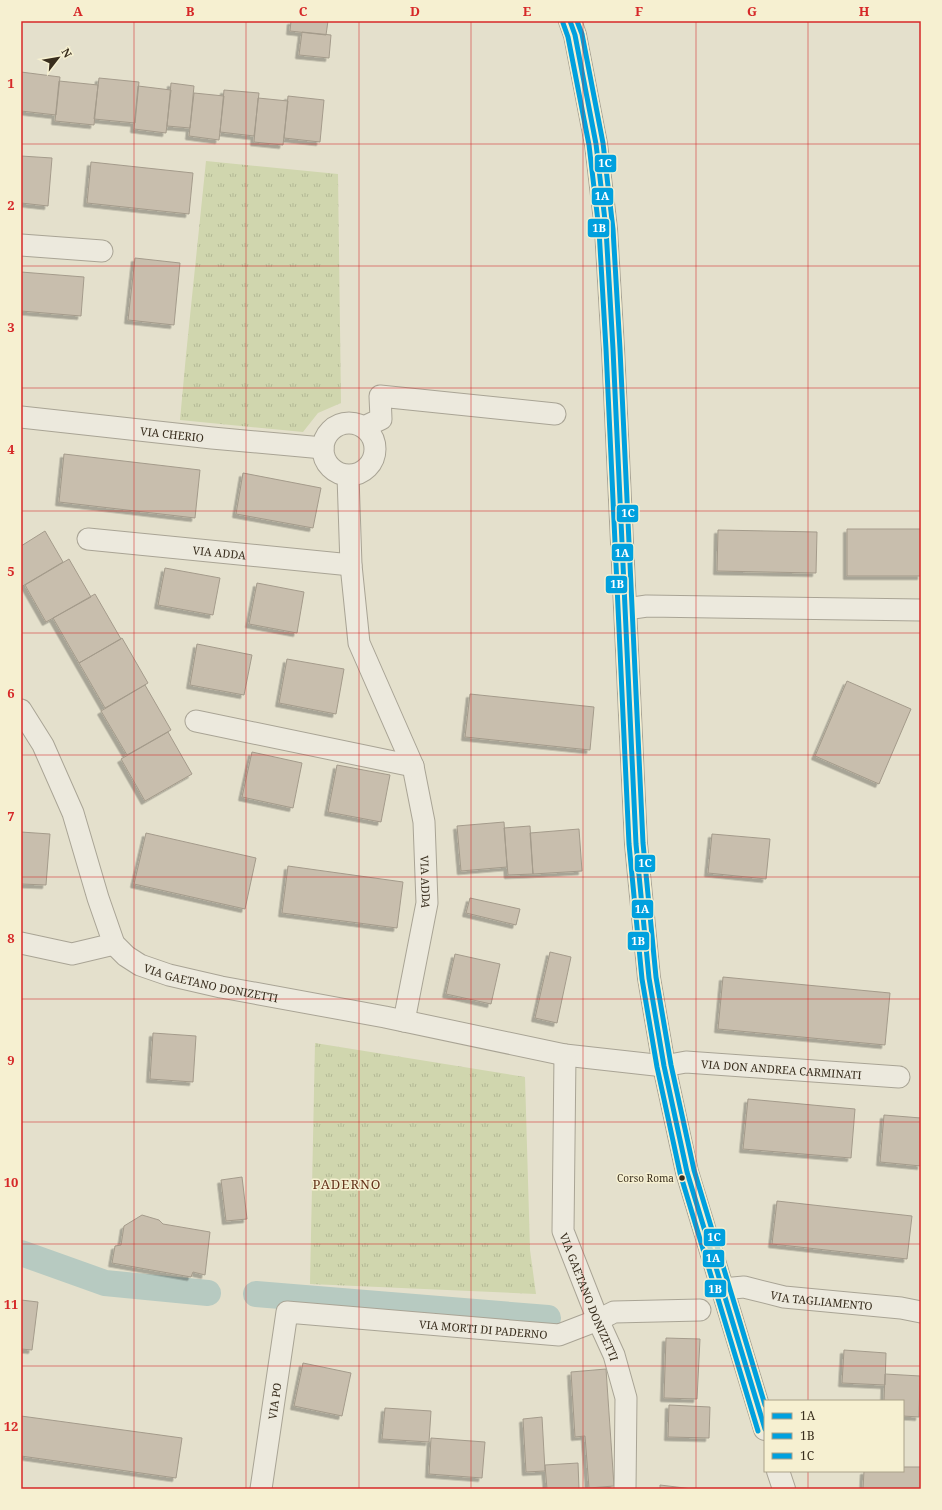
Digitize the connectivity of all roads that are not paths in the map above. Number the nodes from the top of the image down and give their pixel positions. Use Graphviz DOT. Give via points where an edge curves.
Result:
graph roads {
  1 [pos="570,21"];
  2 [pos="21,245"];
  3 [pos="102,251"];
  4 [pos="555,414"];
  5 [pos="21,417"];
  6 [pos="364,427"];
  7 [pos="323,448"];
  8 [pos="348,476"];
  9 [pos="88,539"];
  10 [pos="351,565"];
  11 [pos="626,609"];
  12 [pos="921,610"];
  13 [pos="21,710"];
  14 [pos="196,721"];
  15 [pos="413,766"];
  16 [pos="21,943"];
  17 [pos="114,944"];
  18 [pos="404,1021"];
  19 [pos="565,1055"];
  20 [pos="664,1066"];
  21 [pos="899,1077"];
  22 [pos="722,1289"];
  23 [pos="700,1310"];
  24 [pos="287,1312"];
  25 [pos="921,1312"];
  26 [pos="598,1320"];
  27 [pos="764,1426"];
  28 [pos="778,1472"];
  29 [pos="261,1489"];
  30 [pos="625,1489"];
  31 [pos="784,1489"];
  1 -- 11 [label="street" via="596,144 606,229"];
  2 -- 3 [label="street"];
  4 -- 6 [label="street" via="380,396 381,418"];
  5 -- 7 [label="street, VIA CHERIO"];
  6 -- 7 [label="street" via="350,423 337,425 327,435"];
  6 -- 8 [label="street" via="373,437 376,450 371,464 362,473"];
  7 -- 8 [label="street" via="326,462 335,472"];
  8 -- 10 [label="street, VIA ADDA"];
  9 -- 10 [label="street, VIA ADDA"];
  10 -- 15 [label="street, VIA ADDA" via="360,643"];
  11 -- 12 [label="street" via="648,606"];
  11 -- 20 [label="street" via="636,844 649,978"];
  13 -- 17 [label="street, VIA GAETANO DONIZETTI" via="43,745 73,813"];
  14 -- 15 [label="street"];
  15 -- 18 [label="street, VIA ADDA" via="424,822 427,903"];
  16 -- 17 [label="street" via="72,954"];
  17 -- 18 [label="street, VIA GAETANO DONIZETTI" via="140,966 169,975"];
  18 -- 19 [label="street, VIA GAETANO DONIZETTI"];
  19 -- 20 [label="street, VIA GAETANO DONIZETTI"];
  19 -- 26 [label="street, VIA GAETANO DONIZETTI" via="563,1231"];
  20 -- 21 [label="street, VIA DON ANDREA CARMINATI" via="686,1062"];
  20 -- 22 [label="street" via="686,1172"];
  22 -- 25 [label="street, VIA TAGLIAMENTO" via="744,1287 784,1297"];
  22 -- 27 [label="street"];
  23 -- 26 [label="street, VIA MORTI DI PADERNO" via="614,1312"];
  24 -- 26 [label="street, VIA MORTI DI PADERNO" via="558,1335"];
  24 -- 29 [label="street, VIA PO"];
  26 -- 30 [label="street, VIA GAETANO DONIZETTI" via="614,1355 626,1398"];
  28 -- 31 [label="street"];
}
